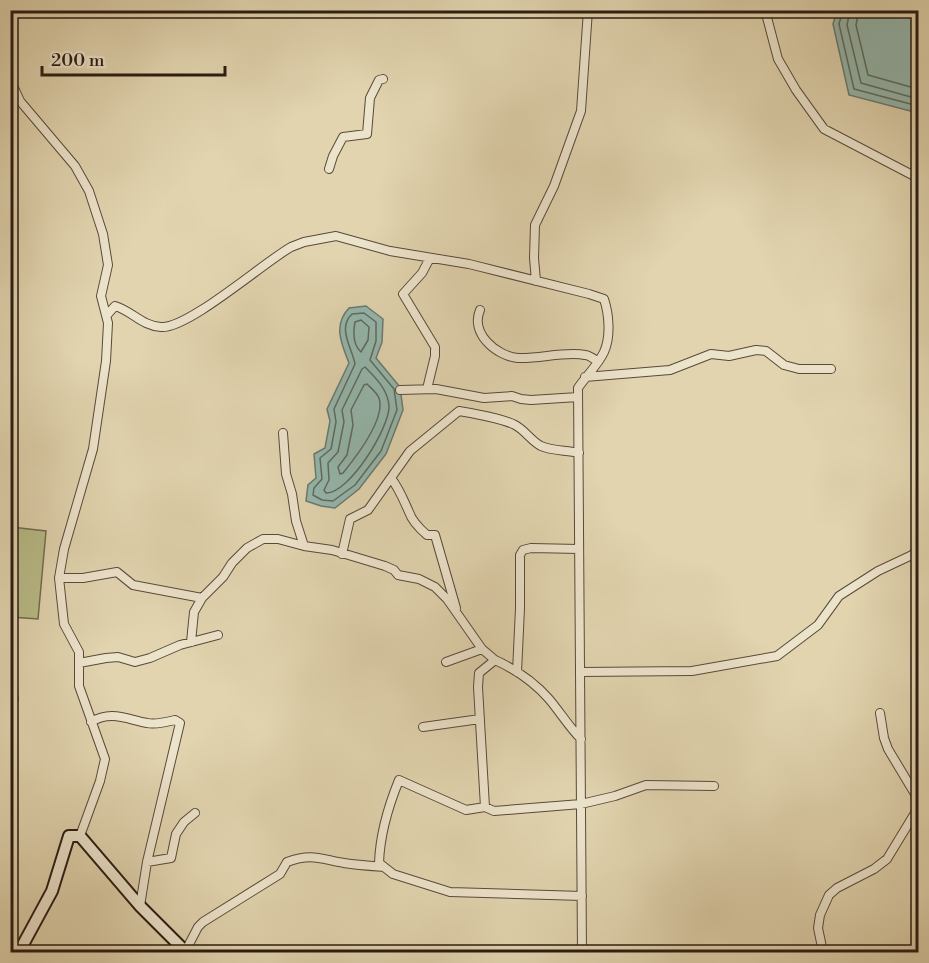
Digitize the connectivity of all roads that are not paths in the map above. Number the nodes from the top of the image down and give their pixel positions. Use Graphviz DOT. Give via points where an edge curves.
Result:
graph roads {
  1 [pos="588,10"];
  2 [pos="765,10"];
  3 [pos="10,79"];
  4 [pos="383,79"];
  5 [pos="329,169"];
  6 [pos="918,178"];
  7 [pos="430,258"];
  8 [pos="536,281"];
  9 [pos="480,310"];
  10 [pos="107,315"];
  11 [pos="597,361"];
  12 [pos="831,369"];
  13 [pos="585,377"];
  14 [pos="427,389"];
  15 [pos="400,390"];
  16 [pos="578,397"];
  17 [pos="283,433"];
  18 [pos="579,453"];
  19 [pos="391,478"];
  20 [pos="304,546"];
  21 [pos="579,549"];
  22 [pos="918,549"];
  23 [pos="342,554"];
  24 [pos="59,578"];
  25 [pos="202,598"];
  26 [pos="458,615"];
  27 [pos="218,635"];
  28 [pos="191,642"];
  29 [pos="482,649"];
  30 [pos="495,660"];
  31 [pos="447,662"];
  32 [pos="79,663"];
  33 [pos="517,672"];
  34 [pos="580,672"];
  35 [pos="880,713"];
  36 [pos="480,719"];
  37 [pos="91,722"];
  38 [pos="423,727"];
  39 [pos="581,740"];
  40 [pos="714,786"];
  41 [pos="918,799"];
  42 [pos="581,804"];
  43 [pos="485,807"];
  44 [pos="918,808"];
  45 [pos="195,813"];
  46 [pos="80,836"];
  47 [pos="147,862"];
  48 [pos="384,867"];
  49 [pos="582,896"];
  50 [pos="140,906"];
  51 [pos="19,952"];
  52 [pos="186,952"];
  53 [pos="582,952"];
  54 [pos="823,952"];
  1 -- 8 [label="street" via="581,111 554,186 535,225"];
  2 -- 6 [label="street" via="778,59 824,129"];
  3 -- 10 [label="street" via="20,101 75,166 89,191 108,265 101,296"];
  4 -- 5 [label="street" via="378,80 370,98 366,134 343,137"];
  7 -- 8 [label="street"];
  7 -- 10 [label="street" via="336,236 291,247 195,314 164,327 149,325 115,306"];
  7 -- 14 [label="street" via="403,294 435,347"];
  8 -- 11 [label="street" via="604,299 608,309 607,344"];
  9 -- 11 [label="street" via="477,326 481,335 502,352 516,358 586,355"];
  10 -- 24 [label="street" via="106,361 93,449"];
  11 -- 13 [label="street"];
  12 -- 13 [label="street" via="799,369 784,365 766,351 756,350 729,356 711,354 685,366 658,372"];
  13 -- 16 [label="street"];
  14 -- 15 [label="street"];
  14 -- 16 [label="street" via="484,398"];
  16 -- 18 [label="street"];
  17 -- 20 [label="street" via="286,474"];
  18 -- 19 [label="street" via="548,448 515,425 459,411 411,452"];
  18 -- 21 [label="street"];
  19 -- 23 [label="street" via="368,510 350,519"];
  19 -- 26 [label="street" via="419,528 427,535 435,535"];
  20 -- 23 [label="street"];
  20 -- 25 [label="street" via="263,539 232,562"];
  21 -- 33 [label="street" via="531,549 520,555"];
  21 -- 34 [label="street"];
  22 -- 34 [label="street" via="839,596 819,625 777,656 692,671"];
  23 -- 26 [label="street" via="385,566 398,575 435,587"];
  24 -- 25 [label="street" via="117,572 133,585"];
  24 -- 32 [label="street" via="62,615 80,652"];
  25 -- 28 [label="street" via="194,612"];
  26 -- 29 [label="street"];
  27 -- 28 [label="street"];
  28 -- 32 [label="street" via="135,662 118,657"];
  29 -- 30 [label="street"];
  29 -- 31 [label="street"];
  30 -- 33 [label="street"];
  30 -- 36 [label="street" via="479,673"];
  32 -- 37 [label="street" via="79,686"];
  33 -- 39 [label="street" via="549,699"];
  34 -- 39 [label="street"];
  35 -- 41 [label="street" via="888,749"];
  36 -- 38 [label="street"];
  36 -- 43 [label="street"];
  37 -- 46 [label="street" via="105,759"];
  37 -- 47 [label="street" via="106,716 122,716 148,723 180,723"];
  39 -- 42 [label="street"];
  40 -- 42 [label="street" via="646,785"];
  42 -- 43 [label="street" via="494,811"];
  42 -- 49 [label="street"];
  43 -- 48 [label="street" via="466,810 399,780 380,842 379,863"];
  44 -- 54 [label="street" via="887,859 829,895 818,928"];
  45 -- 47 [label="street" via="176,834 171,858"];
  46 -- 50 [label="main road"];
  46 -- 51 [label="main road" via="69,836 52,891"];
  47 -- 50 [label="street"];
  48 -- 49 [label="street" via="393,874 450,892"];
  48 -- 52 [label="street" via="346,864 315,856 287,862 272,880 203,922"];
  49 -- 53 [label="street"];
  50 -- 52 [label="main road"];
}
